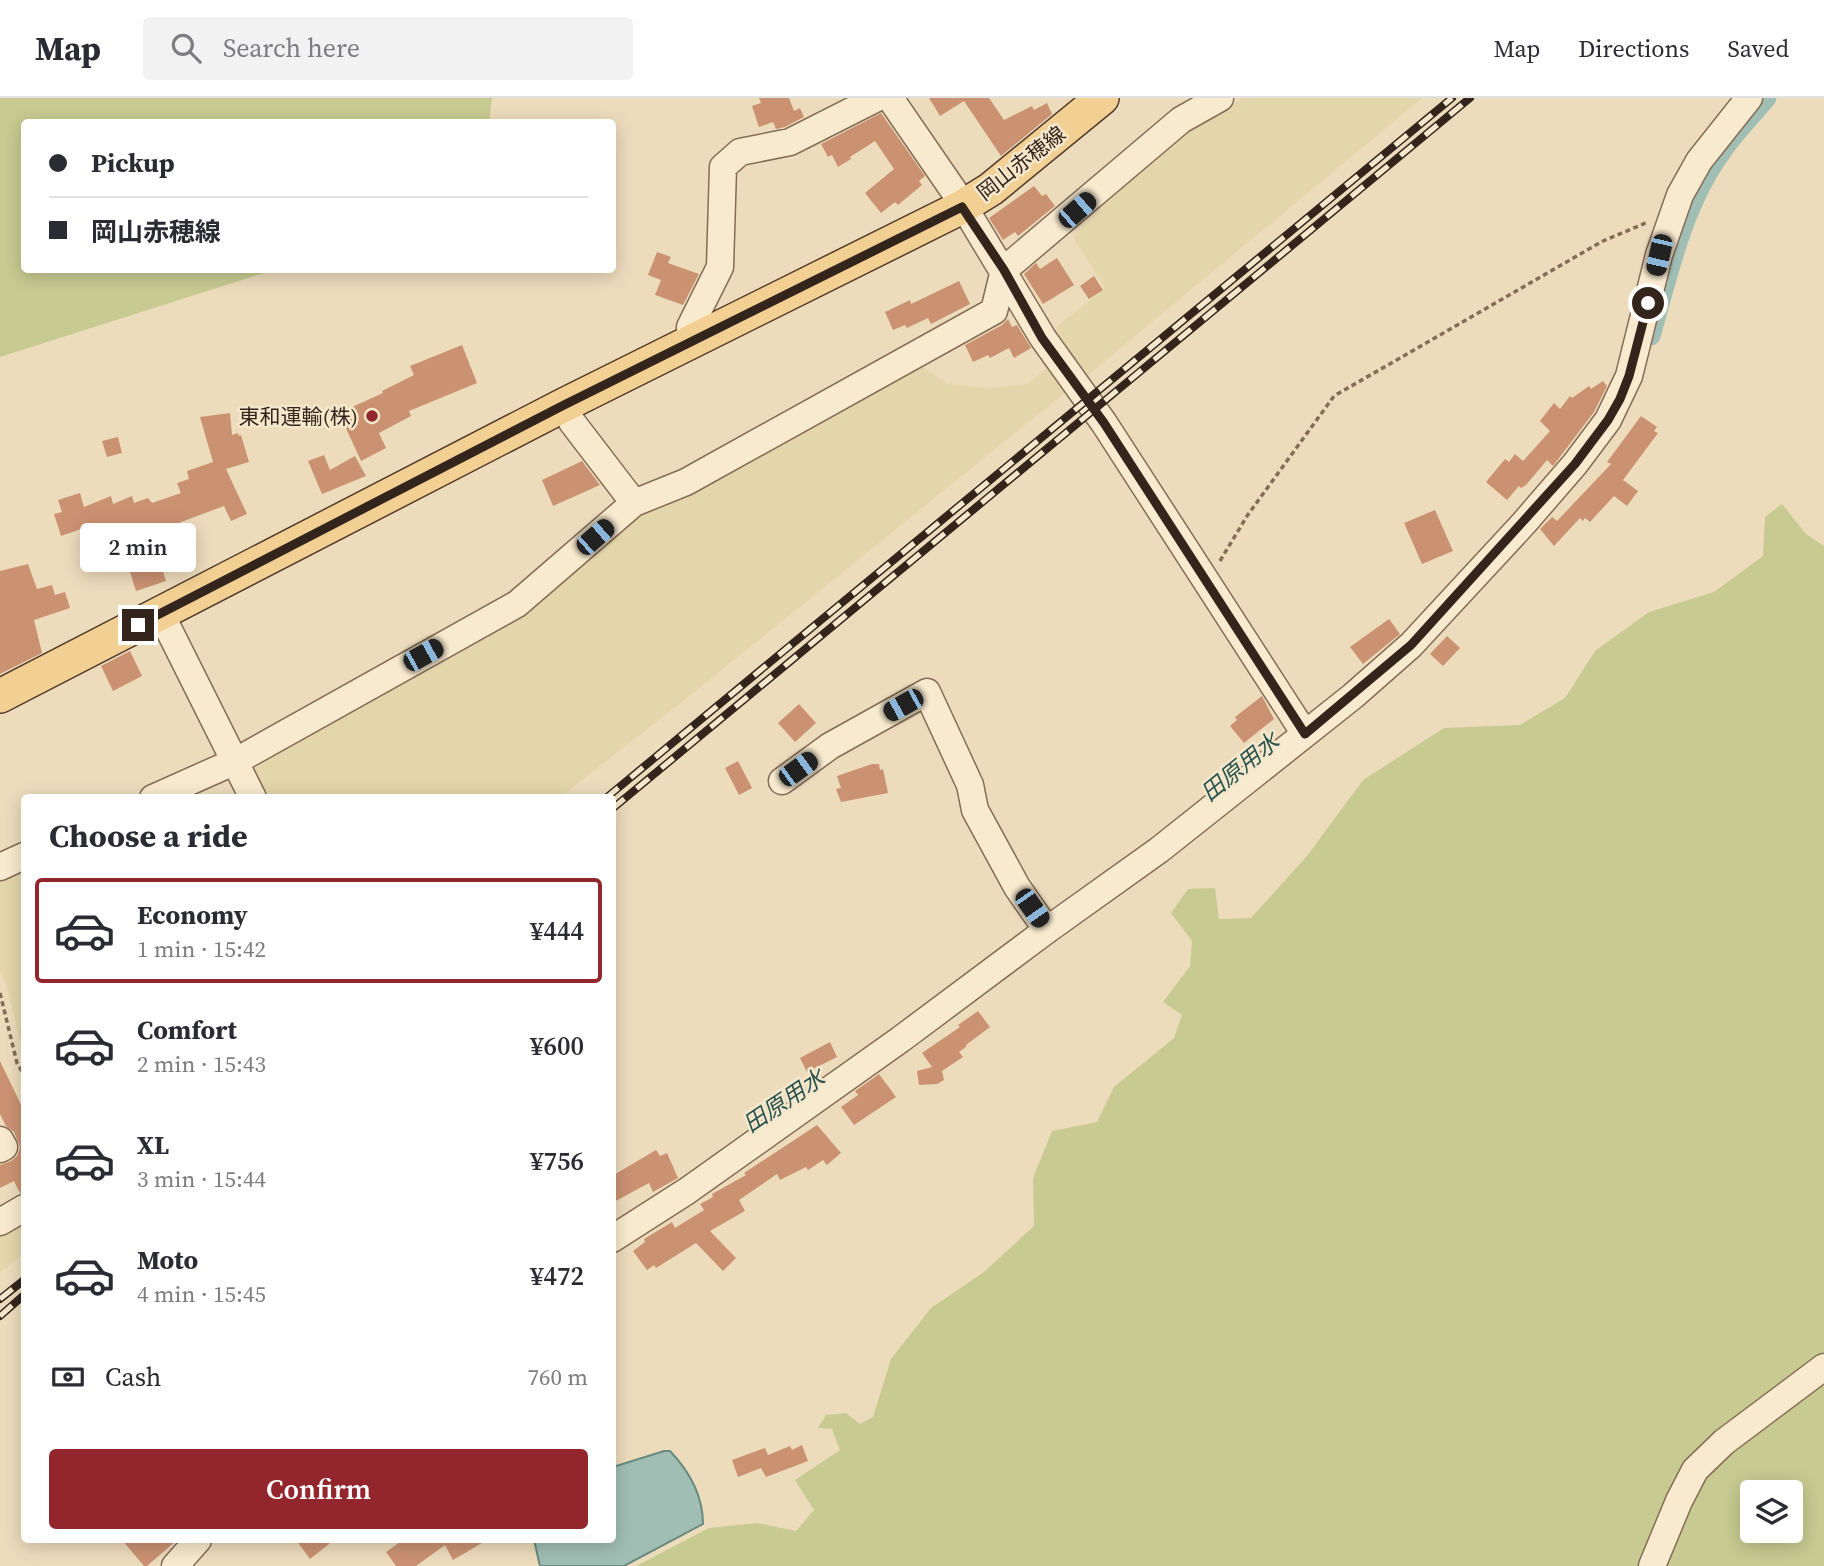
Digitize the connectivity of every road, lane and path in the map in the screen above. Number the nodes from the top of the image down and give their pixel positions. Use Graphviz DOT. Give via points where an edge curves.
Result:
graph roads {
  1 [pos="877,98"];
  2 [pos="890,98"];
  3 [pos="1102,98"];
  4 [pos="1220,98"];
  5 [pos="1749,98"];
  6 [pos="962,207"];
  7 [pos="1669,223"];
  8 [pos="1004,270"];
  9 [pos="690,342"];
  10 [pos="564,405"];
  11 [pos="634,503"];
  12 [pos="1205,576"];
  13 [pos="161,614"];
  14 [pos="0,696"];
  15 [pos="1305,734"];
  16 [pos="236,761"];
  17 [pos="782,781"];
  18 [pos="162,794"];
  19 [pos="251,794"];
  20 [pos="21,857"];
  21 [pos="0,867"];
  22 [pos="1047,930"];
  23 [pos="0,993"];
  24 [pos="21,1070"];
  25 [pos="0,1140"];
  26 [pos="0,1149"];
  27 [pos="21,1210"];
  28 [pos="0,1222"];
  29 [pos="616,1236"];
  30 [pos="1824,1367"];
  31 [pos="195,1543"];
  32 [pos="175,1566"];
  33 [pos="1652,1566"];
  1 -- 9 [label="street" via="790,142 740,152 723,167 720,267 690,327"];
  2 -- 6 [label="street"];
  3 -- 6 [label="main road, 岡山赤穂線" via="991,189"];
  4 -- 8 [label="street" via="1181,120"];
  5 -- 7 [label="street" via="1699,161"];
  6 -- 8 [label="street"];
  6 -- 9 [label="main road, 岡山赤穂線"];
  7 -- 12 [label="path" via="1656,218 1603,241 1334,396 1247,516 1218,565"];
  7 -- 15 [label="street" via="1629,376 1608,420 1524,523 1411,645"];
  8 -- 11 [label="street" via="994,311 686,482"];
  8 -- 12 [label="street" via="1042,338"];
  9 -- 10 [label="main road, 岡山赤穂線"];
  10 -- 11 [label="street"];
  10 -- 13 [label="main road, 岡山赤穂線"];
  11 -- 16 [label="street" via="517,604"];
  12 -- 15 [label="street"];
  13 -- 14 [label="main road, 岡山赤穂線"];
  13 -- 16 [label="street"];
  15 -- 22 [label="street" via="1159,850"];
  16 -- 18 [label="street"];
  16 -- 19 [label="street"];
  17 -- 22 [label="street" via="830,746 927,692 970,785 975,810 1017,887"];
  20 -- 21 [label="street"];
  22 -- 29 [label="street" via="901,1039"];
  23 -- 24 [label="path"];
  25 -- 26 [label="street" via="4,1147"];
  27 -- 28 [label="street"];
  30 -- 33 [label="street" via="1724,1442 1695,1470"];
  31 -- 32 [label="street"];
}
